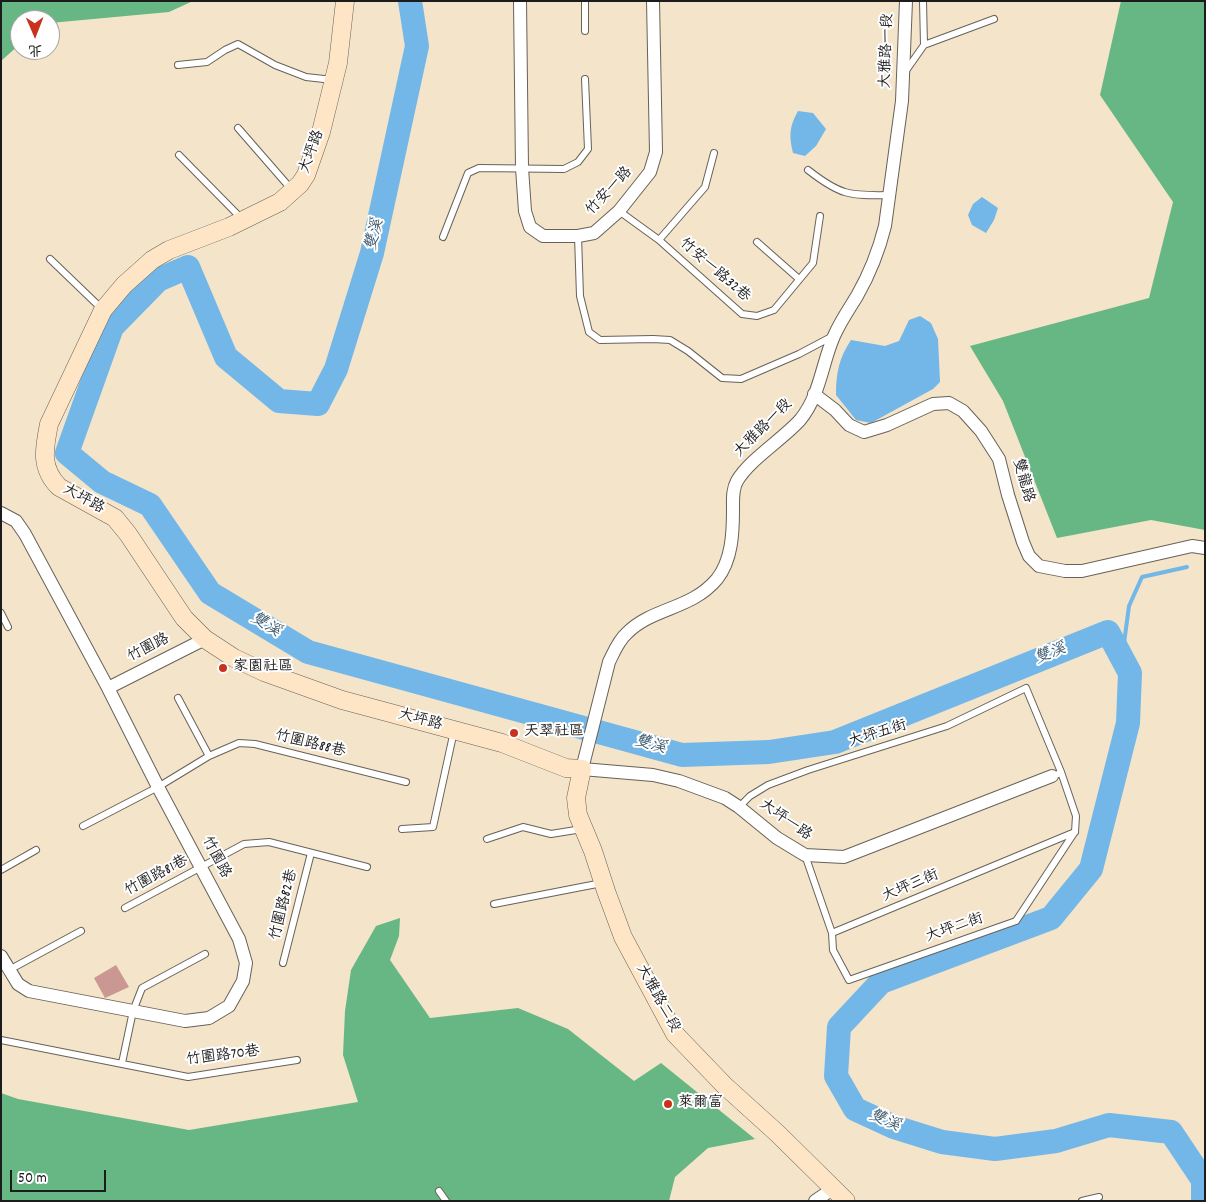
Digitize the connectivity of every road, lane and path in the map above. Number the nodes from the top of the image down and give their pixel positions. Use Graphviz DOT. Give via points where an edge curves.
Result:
graph roads {
  1 [pos="345,1"];
  2 [pos="520,1"];
  3 [pos="584,1"];
  4 [pos="653,1"];
  5 [pos="906,1"];
  6 [pos="923,1"];
  7 [pos="994,19"];
  8 [pos="586,31"];
  9 [pos="924,45"];
  10 [pos="178,65"];
  11 [pos="903,76"];
  12 [pos="585,79"];
  13 [pos="334,80"];
  14 [pos="238,128"];
  15 [pos="714,153"];
  16 [pos="179,155"];
  17 [pos="522,168"];
  18 [pos="808,170"];
  19 [pos="293,191"];
  20 [pos="889,195"];
  21 [pos="619,211"];
  22 [pos="820,216"];
  23 [pos="243,220"];
  24 [pos="443,236"];
  25 [pos="578,236"];
  26 [pos="659,240"];
  27 [pos="757,242"];
  28 [pos="50,259"];
  29 [pos="799,279"];
  30 [pos="103,310"];
  31 [pos="834,335"];
  32 [pos="814,394"];
  33 [pos="1,513"];
  34 [pos="1205,548"];
  35 [pos="1,613"];
  36 [pos="8,627"];
  37 [pos="205,639"];
  38 [pos="108,688"];
  39 [pos="178,698"];
  40 [pos="455,730"];
  41 [pos="209,756"];
  42 [pos="584,762"];
  43 [pos="1056,774"];
  44 [pos="406,782"];
  45 [pos="158,787"];
  46 [pos="739,807"];
  47 [pos="83,826"];
  48 [pos="583,828"];
  49 [pos="402,829"];
  50 [pos="1075,832"];
  51 [pos="487,839"];
  52 [pos="36,850"];
  53 [pos="311,853"];
  54 [pos="805,855"];
  55 [pos="201,867"];
  56 [pos="367,867"];
  57 [pos="1,870"];
  58 [pos="603,882"];
  59 [pos="494,904"];
  60 [pos="125,908"];
  61 [pos="81,931"];
  62 [pos="832,933"];
  63 [pos="205,954"];
  64 [pos="1,956"];
  65 [pos="283,963"];
  66 [pos="9,970"];
  67 [pos="133,1011"];
  68 [pos="1,1040"];
  69 [pos="297,1060"];
  70 [pos="122,1063"];
  71 [pos="440,1191"];
  72 [pos="840,1194"];
  73 [pos="1099,1197"];
  74 [pos="446,1201"];
  75 [pos="815,1201"];
  76 [pos="1082,1201"];
  1 -- 13 [label="street, 大坪路"];
  2 -- 17 [label="street, 竹安一路"];
  3 -- 8 [label="lane"];
  4 -- 21 [label="street, 竹安一路" via="656,152 650,172"];
  5 -- 11 [label="street, 大雅路一段"];
  6 -- 9 [label="lane"];
  7 -- 9 [label="lane"];
  9 -- 11 [label="lane"];
  10 -- 13 [label="lane" via="208,62 238,44 290,71"];
  11 -- 20 [label="street, 大雅路一段"];
  12 -- 17 [label="lane" via="588,149 578,162 564,169"];
  13 -- 19 [label="street, 大坪路" via="312,161 306,176"];
  14 -- 19 [label="lane"];
  15 -- 26 [label="lane, 竹安一路32巷" via="704,187"];
  16 -- 23 [label="lane"];
  17 -- 24 [label="lane" via="479,168 468,173"];
  17 -- 25 [label="street, 竹安一路" via="525,211 530,227 543,236"];
  18 -- 20 [label="lane" via="844,193"];
  19 -- 23 [label="street, 大坪路" via="280,202"];
  20 -- 31 [label="street, 大雅路一段" via="881,241 858,294"];
  21 -- 25 [label="street, 竹安一路" via="594,233"];
  21 -- 26 [label="lane, 竹安一路32巷"];
  22 -- 29 [label="lane, 竹安一路32巷" via="813,263"];
  23 -- 30 [label="street, 大坪路" via="152,260"];
  25 -- 31 [label="lane" via="580,296 589,332 600,340 670,340 722,378 741,379"];
  26 -- 29 [label="lane, 竹安一路32巷" via="742,314 757,316 774,310"];
  27 -- 29 [label="lane"];
  28 -- 30 [label="lane"];
  30 -- 37 [label="street, 大坪路" via="49,424 45,466 59,487 115,518 184,618"];
  31 -- 32 [label="street, 大雅路一段"];
  32 -- 34 [label="street, 雙龍路" via="849,425 864,432 933,404 950,403 963,411 1000,459 1022,542 1039,566 1082,571 1192,546"];
  32 -- 42 [label="street, 大雅路一段" via="801,419 737,481 733,495 731,545 727,562 718,577 694,599 640,622 616,646"];
  33 -- 38 [label="street, 竹園路" via="16,521 25,534"];
  35 -- 36 [label="lane"];
  37 -- 38 [label="street, 竹圍路"];
  37 -- 40 [label="street, 大坪路" via="234,658 298,686"];
  38 -- 45 [label="street, 竹園路"];
  39 -- 41 [label="lane"];
  40 -- 42 [label="street, 大坪路" via="502,743 566,768"];
  40 -- 49 [label="lane" via="434,826"];
  41 -- 44 [label="lane, 竹圍路88巷" via="239,743 255,744"];
  41 -- 45 [label="lane, 竹圍路88巷"];
  42 -- 46 [label="street, 大坪一路" via="679,781"];
  42 -- 48 [label="street, 大雅路二段" via="576,798"];
  43 -- 46 [label="lane, 大坪五街" via="1026,688 947,726 768,785"];
  43 -- 50 [label="lane" via="1076,816"];
  43 -- 54 [label="street, 大坪一路" via="844,857"];
  45 -- 47 [label="lane, 竹圍路88巷"];
  45 -- 55 [label="street, 竹園路"];
  46 -- 54 [label="street, 大坪一路" via="777,838"];
  48 -- 51 [label="lane" via="551,834 523,827"];
  48 -- 58 [label="street, 大雅路二段"];
  50 -- 62 [label="lane, 大坪三街"];
  50 -- 62 [label="lane, 大坪二街" via="1016,921 849,980 833,950"];
  52 -- 57 [label="lane"];
  53 -- 55 [label="lane, 竹圍路82巷" via="269,842 244,844"];
  53 -- 56 [label="lane, 竹圍路82巷"];
  53 -- 65 [label="lane, 竹圍路82巷"];
  54 -- 62 [label="lane"];
  55 -- 60 [label="lane, 竹圍路81巷"];
  55 -- 67 [label="street, 竹園路" via="239,939 246,963 243,981 229,1006 209,1018 185,1021"];
  58 -- 59 [label="lane"];
  58 -- 72 [label="street, 大雅路二段" via="623,937 675,1034"];
  61 -- 66 [label="lane"];
  63 -- 67 [label="lane" via="142,988"];
  64 -- 66 [label="street, 竹園路"];
  66 -- 67 [label="street, 竹園路" via="18,984 29,991"];
  67 -- 70 [label="lane"];
  68 -- 70 [label="lane, 竹圍路70巷"];
  69 -- 70 [label="lane, 竹圍路70巷" via="188,1077"];
  71 -- 74 [label="lane"];
  72 -- 75 [label="street"];
  73 -- 76 [label="lane"];
}
